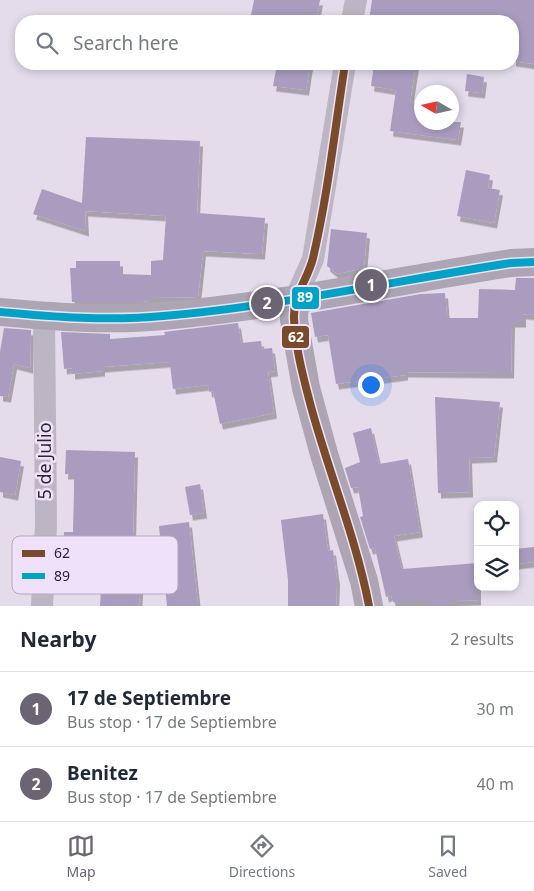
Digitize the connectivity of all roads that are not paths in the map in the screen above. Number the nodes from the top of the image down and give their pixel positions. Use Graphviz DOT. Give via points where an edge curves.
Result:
graph roads {
  1 [pos="356,0"];
  2 [pos="353,15"];
  3 [pos="345,70"];
  4 [pos="534,262"];
  5 [pos="295,300"];
  6 [pos="0,312"];
  7 [pos="44,316"];
  8 [pos="45,536"];
  9 [pos="369,606"];
  1 -- 2 [label="street"];
  3 -- 5 [label="street" via="313,259"];
  4 -- 5 [label="street" via="511,263"];
  5 -- 7 [label="street" via="162,316"];
  5 -- 9 [label="street" via="294,320 306,388"];
  6 -- 7 [label="street"];
  7 -- 8 [label="street, 5 de Julio"];
}
